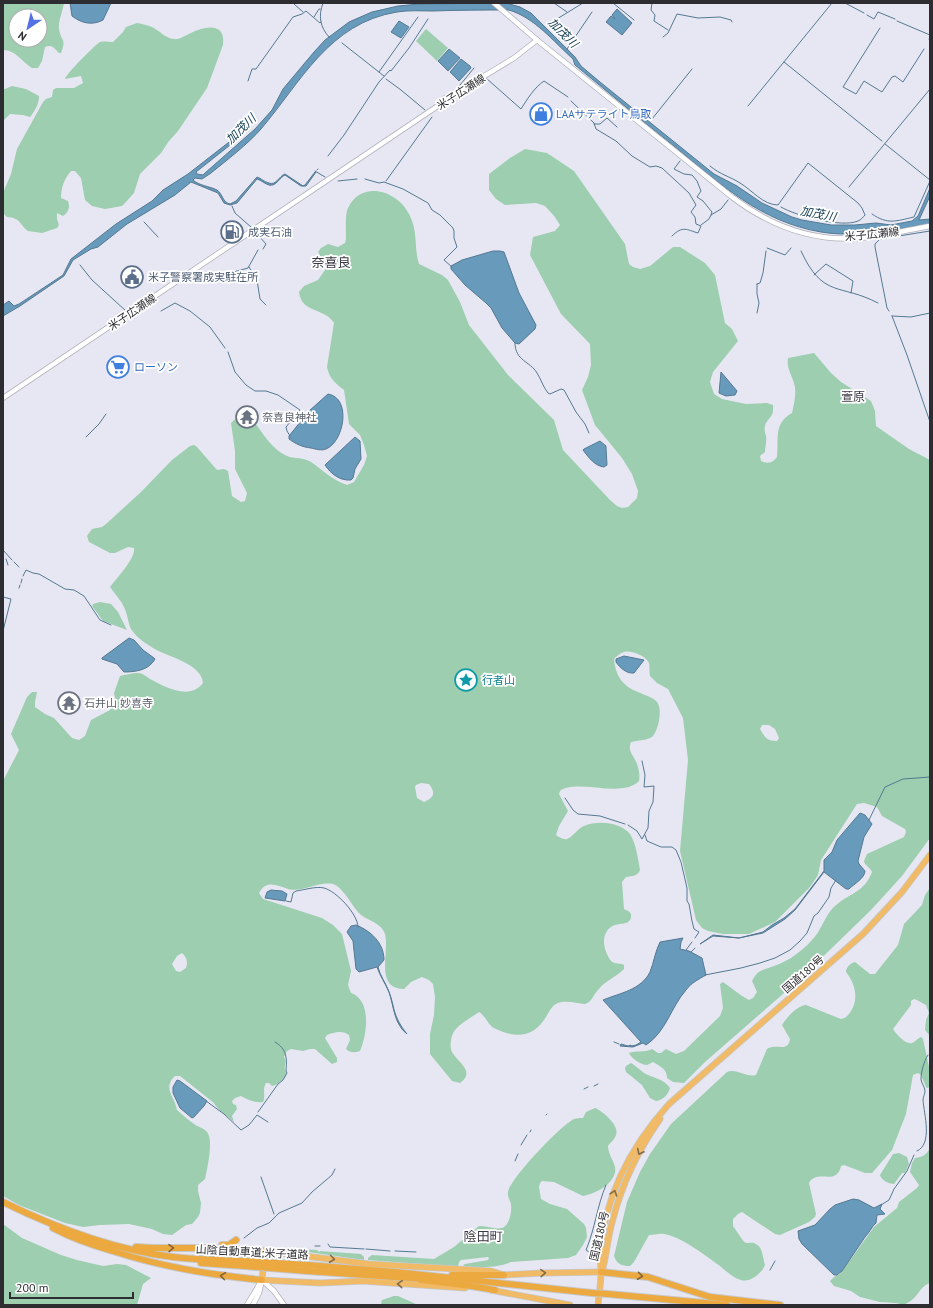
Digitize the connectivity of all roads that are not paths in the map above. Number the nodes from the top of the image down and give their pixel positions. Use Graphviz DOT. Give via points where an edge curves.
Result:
graph roads {
  1 [pos="494,3"];
  2 [pos="537,40"];
  3 [pos="930,226"];
  4 [pos="3,398"];
  5 [pos="930,855"];
  6 [pos="3,1202"];
  7 [pos="3,1205"];
  8 [pos="50,1226"];
  9 [pos="64,1229"];
  10 [pos="236,1240"];
  11 [pos="207,1248"];
  12 [pos="265,1251"];
  13 [pos="245,1263"];
  14 [pos="601,1272"];
  15 [pos="395,1275"];
  16 [pos="504,1275"];
  17 [pos="262,1280"];
  18 [pos="495,1290"];
  19 [pos="247,1305"];
  20 [pos="253,1305"];
  21 [pos="284,1305"];
  22 [pos="570,1305"];
  23 [pos="598,1305"];
  24 [pos="727,1305"];
  25 [pos="780,1305"];
  1 -- 2 [label="main road"];
  2 -- 3 [label="main road, 米子広瀬線" via="732,197 766,219 813,235 841,238 860,238"];
  2 -- 4 [label="main road, 米子広瀬線" via="514,58"];
  5 -- 14 [label="highway, 国道180号" via="902,892 863,934 669,1104 645,1133 618,1181 604,1228 600,1254"];
  6 -- 9 [label="highway, 山陰自動車道;米子道路"];
  7 -- 8 [label="highway, 山陰自動車道;米子道路"];
  8 -- 13 [label="highway, 山陰自動車道;米子道路" via="138,1254 190,1262"];
  17 -- 8 [label="highway, one-way" via="156,1264 86,1242"];
  9 -- 11 [label="highway, one-way" via="128,1246"];
  9 -- 13 [label="highway, 山陰自動車道;米子道路" via="113,1245 156,1254"];
  10 -- 11 [label="highway" via="229,1246 217,1245"];
  11 -- 12 [label="highway"];
  12 -- 16 [label="highway, one-way" via="369,1264 491,1271"];
  12 -- 17 [label="highway"];
  13 -- 15 [label="highway, 山陰自動車道;米子道路, bridge"];
  16 -- 14 [label="highway, one-way"];
  14 -- 23 [label="highway, 国道180号"];
  14 -- 25 [label="highway, one-way" via="648,1277 710,1297"];
  15 -- 16 [label="highway"];
  15 -- 18 [label="highway"];
  15 -- 24 [label="highway, 山陰自動車道;米子道路, bridge"];
  18 -- 17 [label="highway, one-way" via="363,1282"];
  17 -- 19 [label="main road"];
  17 -- 20 [label="main road"];
  17 -- 21 [label="main road"];
  18 -- 22 [label="highway"];
}
